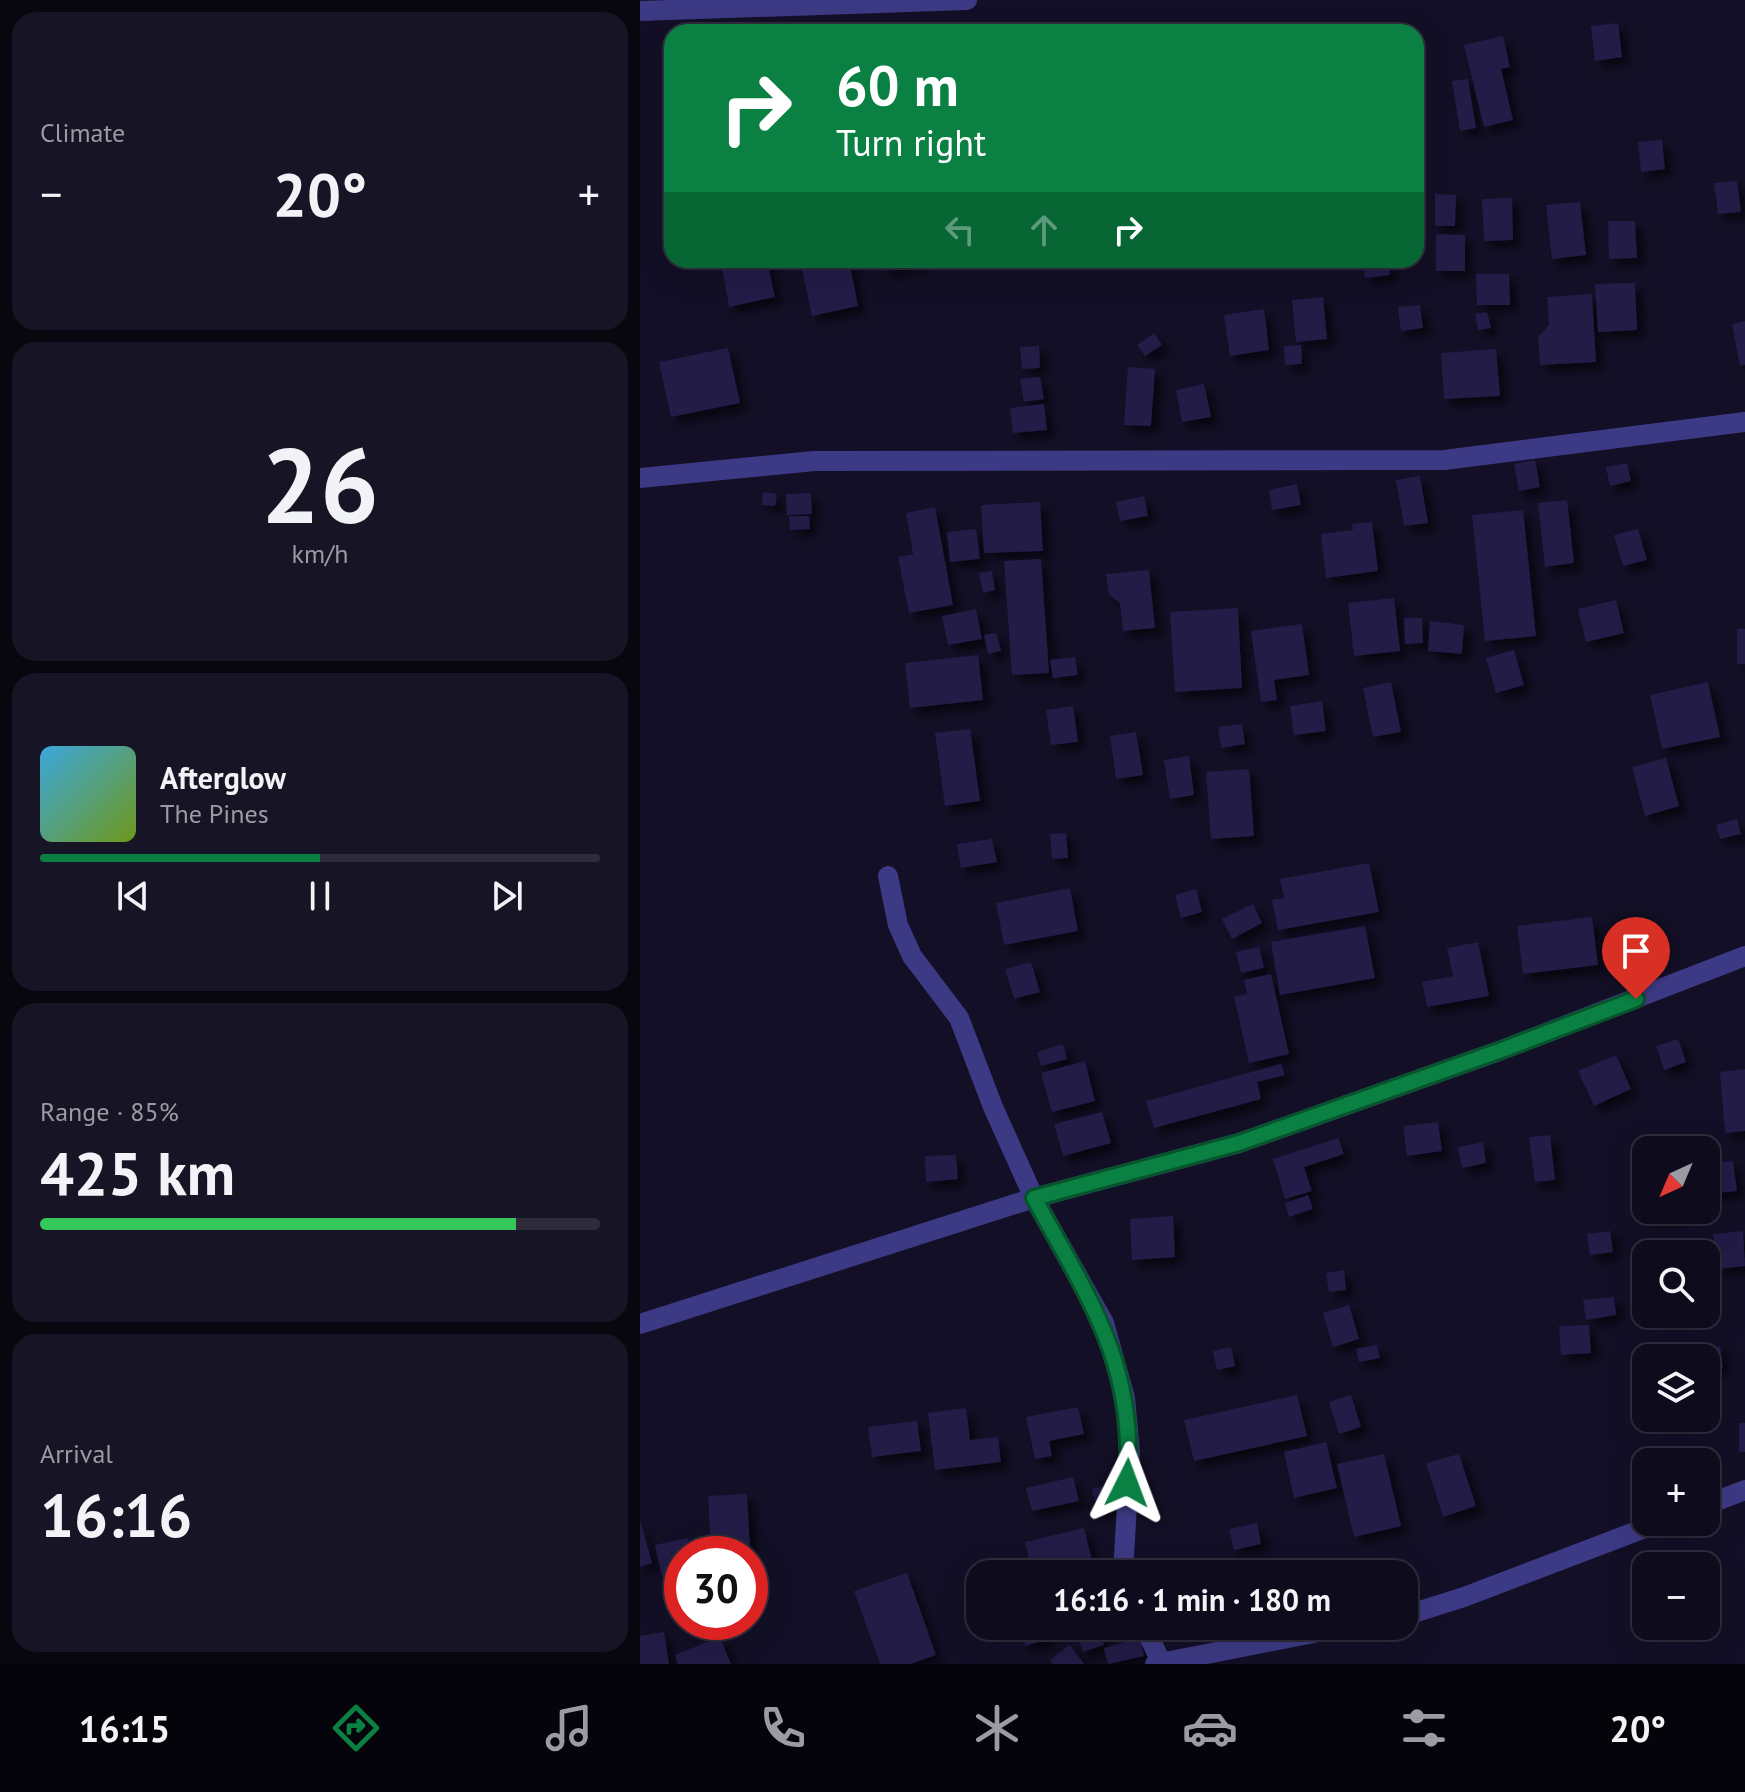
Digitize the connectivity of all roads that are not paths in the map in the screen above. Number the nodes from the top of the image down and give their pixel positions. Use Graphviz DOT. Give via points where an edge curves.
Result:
graph roads {
  1 [pos="954,1"];
  2 [pos="640,11"];
  3 [pos="1745,422"];
  4 [pos="640,478"];
  5 [pos="888,876"];
  6 [pos="1745,956"];
  7 [pos="1034,1198"];
  8 [pos="640,1324"];
  9 [pos="1745,1490"];
  10 [pos="1720,1500"];
  11 [pos="1632,1533"];
  12 [pos="1124,1560"];
  13 [pos="1418,1612"];
  14 [pos="1149,1640"];
  15 [pos="1277,1640"];
  16 [pos="1158,1663"];
  1 -- 2 [label="street"];
  3 -- 4 [label="street" via="1444,460 814,461"];
  5 -- 7 [label="street" via="898,925 912,956 959,1018"];
  6 -- 7 [label="street" via="1239,1143"];
  7 -- 8 [label="street"];
  7 -- 12 [label="street" via="1104,1323 1125,1398 1130,1452"];
  9 -- 10 [label="street"];
  11 -- 13 [label="street"];
  14 -- 16 [label="street"];
  15 -- 16 [label="street"];
}
